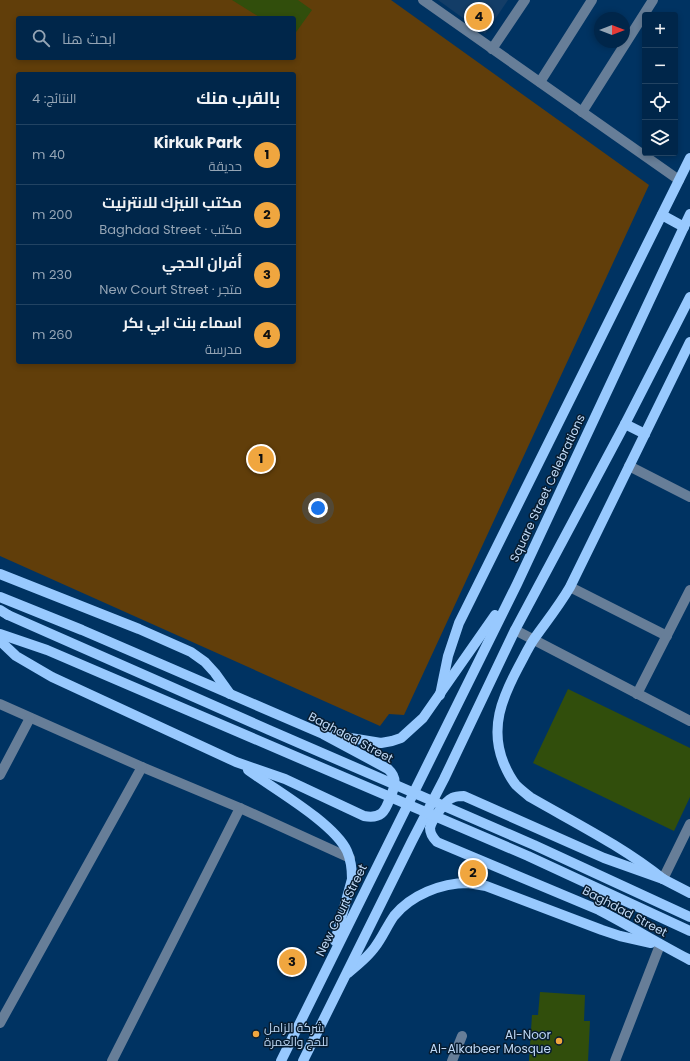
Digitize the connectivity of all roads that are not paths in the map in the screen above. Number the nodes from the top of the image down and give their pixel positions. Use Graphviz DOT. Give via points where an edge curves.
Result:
graph roads {
  1 [pos="423,0"];
  2 [pos="525,0"];
  3 [pos="592,0"];
  4 [pos="653,0"];
  5 [pos="492,49"];
  6 [pos="540,82"];
  7 [pos="582,112"];
  8 [pos="690,158"];
  9 [pos="679,180"];
  10 [pos="690,214"];
  11 [pos="662,215"];
  12 [pos="684,227"];
  13 [pos="690,297"];
  14 [pos="690,342"];
  15 [pos="625,424"];
  16 [pos="645,434"];
  17 [pos="629,466"];
  18 [pos="690,497"];
  19 [pos="0,574"];
  20 [pos="517,584"];
  21 [pos="570,587"];
  22 [pos="690,590"];
  23 [pos="0,596"];
  24 [pos="4,613"];
  25 [pos="515,630"];
  26 [pos="0,634"];
  27 [pos="667,636"];
  28 [pos="533,640"];
  29 [pos="0,641"];
  30 [pos="230,694"];
  31 [pos="637,694"];
  32 [pos="440,695"];
  33 [pos="0,704"];
  34 [pos="30,718"];
  35 [pos="690,721"];
  36 [pos="323,734"];
  37 [pos="236,762"];
  38 [pos="142,767"];
  39 [pos="423,772"];
  40 [pos="0,775"];
  41 [pos="240,808"];
  42 [pos="690,824"];
  43 [pos="350,858"];
  44 [pos="663,879"];
  45 [pos="690,893"];
  46 [pos="690,917"];
  47 [pos="690,931"];
  48 [pos="660,945"];
  49 [pos="690,960"];
  50 [pos="328,966"];
  51 [pos="345,975"];
  52 [pos="0,1023"];
  53 [pos="462,1036"];
  54 [pos="112,1061"];
  55 [pos="281,1061"];
  56 [pos="302,1061"];
  57 [pos="452,1061"];
  58 [pos="615,1061"];
  1 -- 5 [label="street"];
  2 -- 5 [label="street"];
  3 -- 6 [label="street"];
  4 -- 7 [label="street"];
  5 -- 6 [label="street"];
  6 -- 7 [label="street"];
  7 -- 9 [label="street"];
  8 -- 9 [label="main road"];
  9 -- 11 [label="main road"];
  10 -- 12 [label="main road, Square Street Celebrations"];
  11 -- 12 [label="main road"];
  11 -- 32 [label="main road" via="459,623 448,656"];
  12 -- 20 [label="main road, Square Street Celebrations"];
  13 -- 15 [label="main road"];
  14 -- 16 [label="main road"];
  15 -- 16 [label="main road"];
  15 -- 25 [label="main road"];
  16 -- 17 [label="main road"];
  17 -- 18 [label="street"];
  17 -- 21 [label="main road"];
  19 -- 30 [label="main road" via="191,652 205,662"];
  20 -- 32 [label="main road"];
  20 -- 39 [label="main road, Square Street Celebrations"];
  21 -- 27 [label="street"];
  21 -- 28 [label="main road"];
  22 -- 27 [label="street"];
  23 -- 30 [label="main road, Baghdad Street"];
  24 -- 46 [label="main road, bridge" via="534,845"];
  25 -- 28 [label="street"];
  25 -- 51 [label="main road" via="444,779"];
  26 -- 47 [label="main road, bridge" via="47,650 528,856"];
  27 -- 31 [label="street"];
  28 -- 31 [label="street"];
  28 -- 44 [label="main road" via="509,684 497,720 497,739 507,772 516,785 530,797 626,852"];
  29 -- 37 [label="main road, Baghdad Street" via="16,656 52,677"];
  30 -- 36 [label="main road, Baghdad Street"];
  31 -- 35 [label="street"];
  32 -- 36 [label="main road" via="423,718 401,738 381,743"];
  33 -- 34 [label="street"];
  34 -- 38 [label="street"];
  34 -- 40 [label="street"];
  36 -- 37 [label="main road, Baghdad Street" via="391,772 395,787 386,809 381,814 364,816 285,779"];
  37 -- 43 [label="main road" via="326,826 343,844"];
  38 -- 41 [label="street"];
  38 -- 52 [label="street"];
  39 -- 50 [label="main road, New Court Street"];
  41 -- 43 [label="street"];
  41 -- 54 [label="street"];
  42 -- 44 [label="street"];
  43 -- 50 [label="main road" via="352,878"];
  44 -- 45 [label="main road, Baghdad Street"];
  44 -- 48 [label="main road, Baghdad Street" via="610,860 464,796 446,802 431,824 431,834 437,842 599,910"];
  48 -- 49 [label="main road, Baghdad Street"];
  48 -- 51 [label="main road" via="602,930 486,886 451,884 434,889 406,904 394,916 375,948"];
  48 -- 58 [label="street"];
  50 -- 55 [label="main road, New Court Street"];
  51 -- 56 [label="main road"];
  53 -- 57 [label="street"];
}
